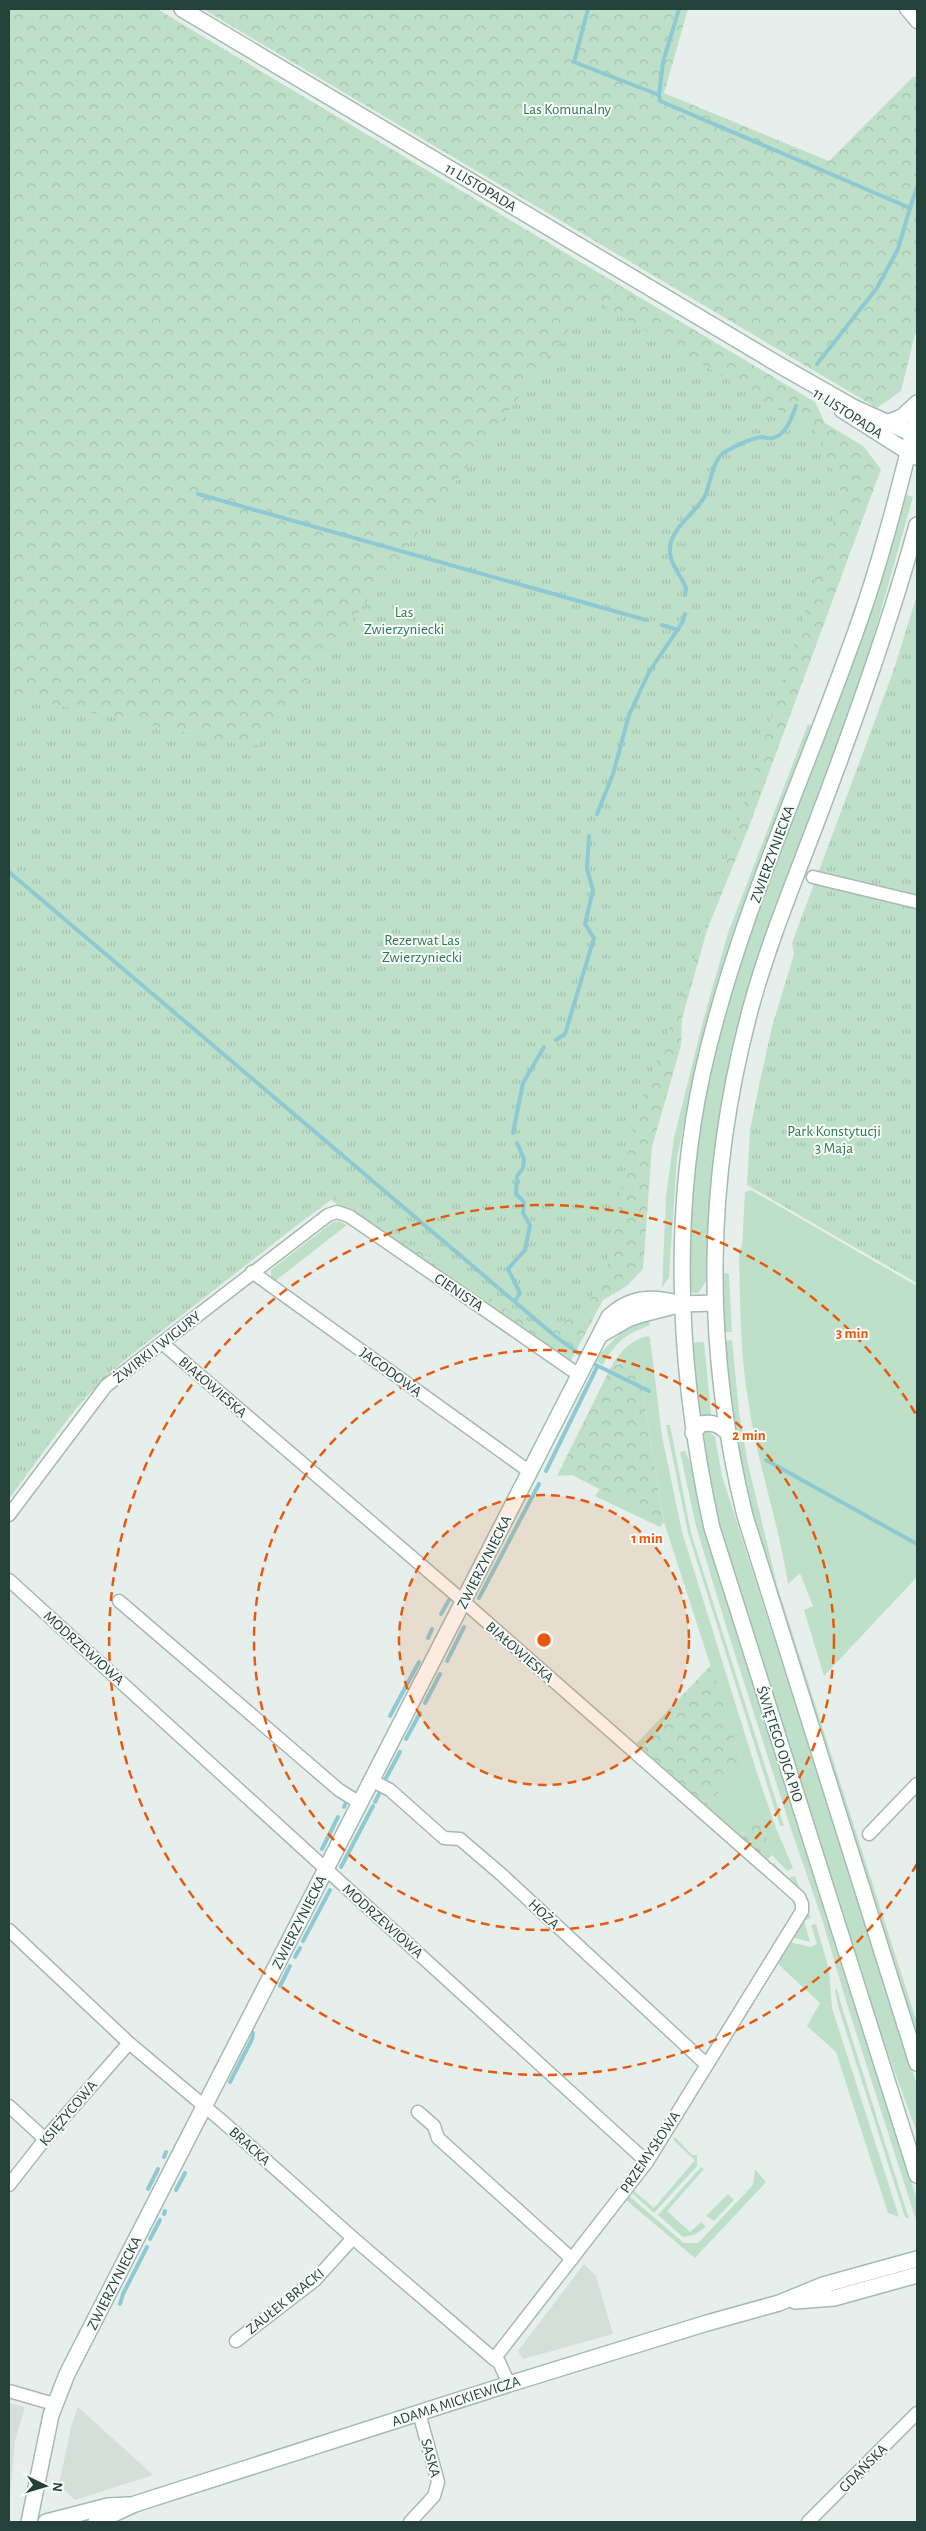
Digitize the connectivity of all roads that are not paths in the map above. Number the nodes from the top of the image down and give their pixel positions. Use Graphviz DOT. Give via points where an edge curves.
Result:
graph roads {
  1 [pos="182,9"];
  2 [pos="906,9"];
  3 [pos="917,22"];
  4 [pos="781,366"];
  5 [pos="917,404"];
  6 [pos="917,415"];
  7 [pos="889,422"];
  8 [pos="915,435"];
  9 [pos="913,455"];
  10 [pos="917,525"];
  11 [pos="813,877"];
  12 [pos="917,902"];
  13 [pos="337,1212"];
  14 [pos="252,1272"];
  15 [pos="714,1303"];
  16 [pos="682,1304"];
  17 [pos="162,1343"];
  18 [pos="581,1372"];
  19 [pos="726,1431"];
  20 [pos="693,1433"];
  21 [pos="530,1472"];
  22 [pos="9,1515"];
  23 [pos="9,1580"];
  24 [pos="119,1601"];
  25 [pos="463,1601"];
  26 [pos="371,1780"];
  27 [pos="917,1784"];
  28 [pos="360,1802"];
  29 [pos="870,1834"];
  30 [pos="326,1869"];
  31 [pos="803,1907"];
  32 [pos="9,1930"];
  33 [pos="128,2043"];
  34 [pos="917,2063"];
  35 [pos="707,2065"];
  36 [pos="9,2106"];
  37 [pos="204,2107"];
  38 [pos="418,2112"];
  39 [pos="45,2140"];
  40 [pos="646,2162"];
  41 [pos="917,2175"];
  42 [pos="9,2186"];
  43 [pos="353,2238"];
  44 [pos="572,2258"];
  45 [pos="917,2259"];
  46 [pos="917,2275"];
  47 [pos="778,2303"];
  48 [pos="236,2341"];
  49 [pos="494,2359"];
  50 [pos="509,2384"];
  51 [pos="9,2391"];
  52 [pos="54,2404"];
  53 [pos="419,2413"];
  54 [pos="917,2413"];
  55 [pos="135,2504"];
  56 [pos="29,2522"];
  57 [pos="46,2522"];
  58 [pos="97,2522"];
  59 [pos="410,2522"];
  60 [pos="808,2522"];
  1 -- 4 [label="street, 11 LISTOPADA"];
  2 -- 3 [label="street"];
  4 -- 7 [label="street, 11 LISTOPADA" via="853,407"];
  4 -- 9 [label="street, 11 LISTOPADA" via="825,399"];
  5 -- 7 [label="street" via="902,417"];
  6 -- 8 [label="street, ZWIERZYNIECKA"];
  7 -- 8 [label="street, 11 LISTOPADA"];
  8 -- 9 [label="street, ZWIERZYNIECKA"];
  9 -- 16 [label="street, ZWIERZYNIECKA" via="865,606 754,902 716,1020 702,1076 688,1168"];
  10 -- 15 [label="street, ZWIERZYNIECKA" via="895,607 773,941 738,1058 720,1161"];
  11 -- 12 [label="street"];
  13 -- 14 [label="street, ŻWIRKI I WIGURY" via="328,1215"];
  13 -- 18 [label="street, CIENISTA" via="349,1216"];
  14 -- 17 [label="street, ŻWIRKI I WIGURY"];
  14 -- 21 [label="street, JAGODOWA"];
  15 -- 16 [label="street, ZWIERZYNIECKA"];
  15 -- 19 [label="street"];
  16 -- 18 [label="street, ZWIERZYNIECKA" via="658,1298 618,1308 609,1317"];
  16 -- 20 [label="street, ŚWIĘTEGO OJCA PIO"];
  17 -- 22 [label="street, ŻWIRKI I WIGURY" via="106,1386"];
  17 -- 25 [label="street, BIAŁOWIESKA"];
  18 -- 21 [label="street, ZWIERZYNIECKA"];
  19 -- 20 [label="street" via="709,1423 701,1424"];
  19 -- 34 [label="street" via="751,1539"];
  20 -- 41 [label="street, ŚWIĘTEGO OJCA PIO" via="712,1528"];
  21 -- 25 [label="street, ZWIERZYNIECKA"];
  23 -- 30 [label="street, MODRZEWIOWA"];
  24 -- 28 [label="street" via="339,1790"];
  25 -- 26 [label="street, ZWIERZYNIECKA"];
  25 -- 31 [label="street, BIAŁOWIESKA" via="799,1897"];
  26 -- 28 [label="street, ZWIERZYNIECKA"];
  26 -- 35 [label="street, HOŻA" via="390,1790 444,1838 460,1838"];
  27 -- 29 [label="street"];
  28 -- 30 [label="street, ZWIERZYNIECKA"];
  30 -- 37 [label="street, ZWIERZYNIECKA"];
  30 -- 40 [label="street, MODRZEWIOWA"];
  31 -- 35 [label="street, PRZEMYSŁOWA"];
  32 -- 33 [label="street, BRACKA"];
  33 -- 37 [label="street, BRACKA"];
  33 -- 39 [label="street, KSIĘŻYCOWA"];
  35 -- 40 [label="street, PRZEMYSŁOWA"];
  36 -- 39 [label="street"];
  37 -- 43 [label="street, BRACKA"];
  37 -- 52 [label="street, ZWIERZYNIECKA"];
  38 -- 44 [label="street" via="434,2126 446,2151"];
  39 -- 42 [label="street, KSIĘŻYCOWA"];
  40 -- 44 [label="street, PRZEMYSŁOWA"];
  43 -- 48 [label="street, ZAUŁEK BRACKI" via="315,2280"];
  43 -- 49 [label="street, BRACKA"];
  44 -- 49 [label="street, PRZEMYSŁOWA"];
  45 -- 47 [label="street, ADAMA MICKIEWICZA" via="823,2285"];
  46 -- 47 [label="street, ADAMA MICKIEWICZA" via="834,2298"];
  47 -- 50 [label="street, ADAMA MICKIEWICZA"];
  49 -- 50 [label="street" via="499,2362"];
  50 -- 53 [label="street, ADAMA MICKIEWICZA"];
  51 -- 52 [label="street"];
  52 -- 56 [label="street, ZWIERZYNIECKA"];
  53 -- 55 [label="street, ADAMA MICKIEWICZA"];
  53 -- 59 [label="street, SASKA" via="438,2482 434,2496"];
  54 -- 60 [label="street, GDAŃSKA"];
  55 -- 57 [label="street, ADAMA MICKIEWICZA" via="108,2506"];
  55 -- 58 [label="street, ADAMA MICKIEWICZA"];
}
